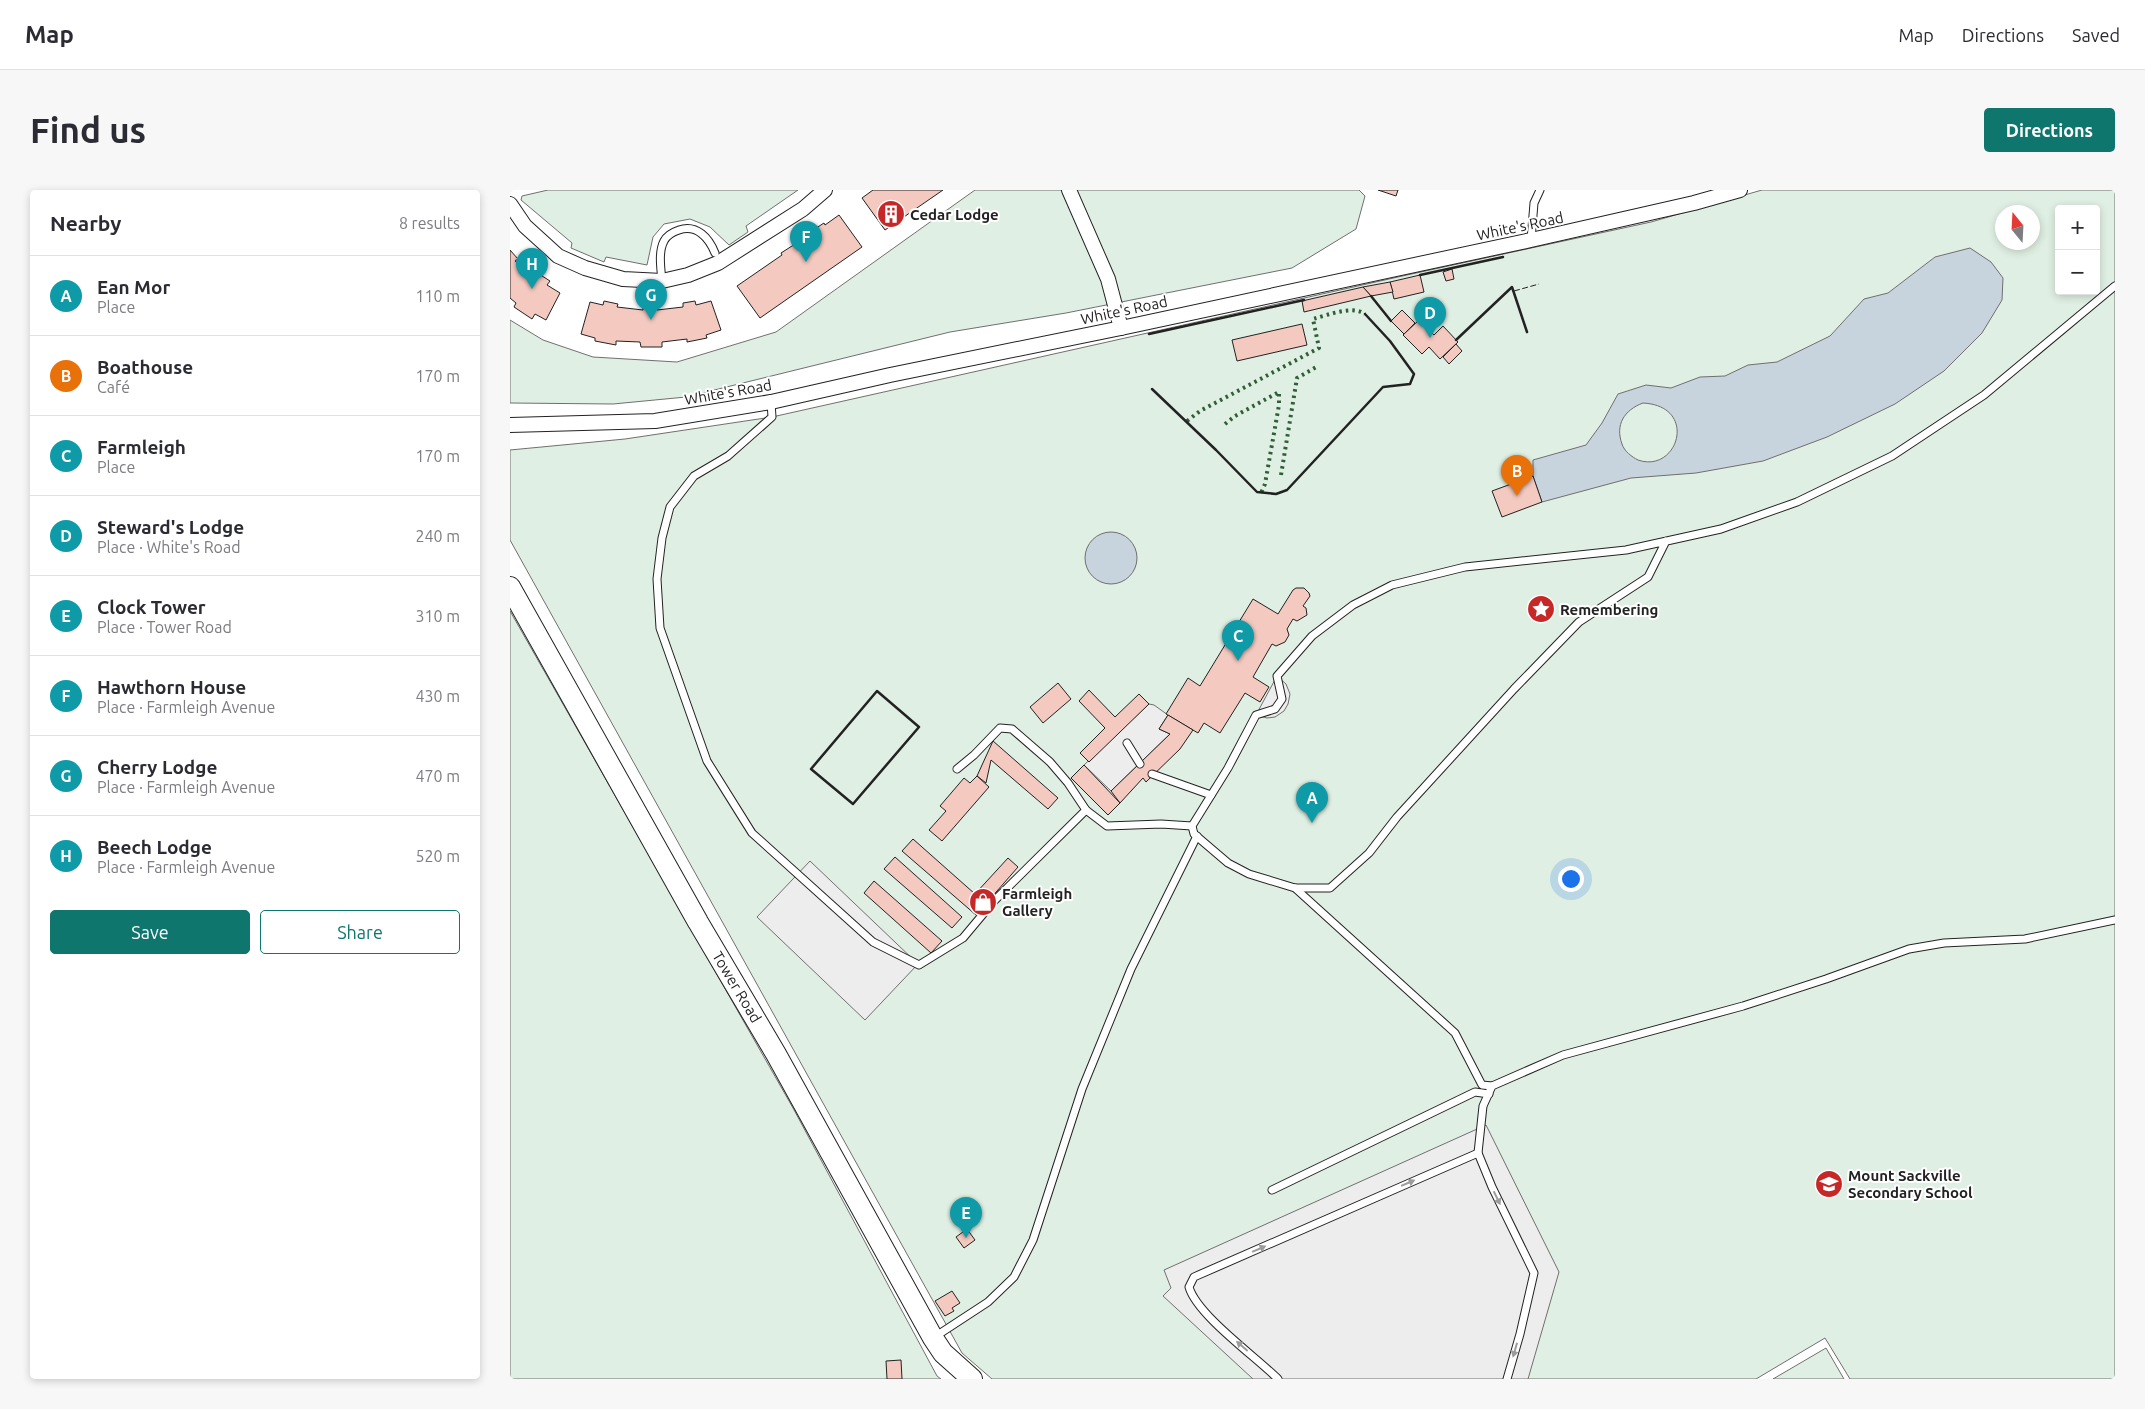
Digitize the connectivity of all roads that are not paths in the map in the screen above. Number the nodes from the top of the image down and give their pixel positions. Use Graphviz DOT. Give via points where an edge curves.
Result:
graph roads {
  1 [pos="825,190"];
  2 [pos="1069,190"];
  3 [pos="1540,190"];
  4 [pos="1740,190"];
  5 [pos="510,204"];
  6 [pos="1531,240"];
  7 [pos="715,253"];
  8 [pos="662,281"];
  9 [pos="2115,286"];
  10 [pos="1121,328"];
  11 [pos="771,402"];
  12 [pos="510,425"];
  13 [pos="1666,541"];
  14 [pos="510,587"];
  15 [pos="1127,743"];
  16 [pos="1140,764"];
  17 [pos="957,769"];
  18 [pos="1152,774"];
  19 [pos="1211,795"];
  20 [pos="1086,810"];
  21 [pos="1192,826"];
  22 [pos="1197,836"];
  23 [pos="1295,888"];
  24 [pos="2115,920"];
  25 [pos="1492,1086"];
  26 [pos="1489,1094"];
  27 [pos="1478,1153"];
  28 [pos="1272,1190"];
  29 [pos="933,1338"];
  30 [pos="972,1379"];
  31 [pos="1278,1379"];
  32 [pos="1507,1379"];
  1 -- 8 [label="street" via="718,263"];
  2 -- 10 [label="street" via="1108,279"];
  3 -- 6 [label="lane" via="1534,204"];
  4 -- 6 [label="street, White's Road"];
  5 -- 8 [label="street" via="525,226 558,256 623,279"];
  6 -- 10 [label="street, White's Road"];
  7 -- 8 [label="lane" via="704,234 685,228 672,232 663,242 660,260"];
  9 -- 13 [label="lane" via="1984,394 1892,456 1797,502 1721,529"];
  10 -- 11 [label="street, White's Road"];
  11 -- 12 [label="street, White's Road" via="655,421"];
  11 -- 20 [label="lane" via="772,417 728,456 694,476 670,507 657,579 660,628 707,761 752,832 873,942 919,965 963,938 994,901"];
  13 -- 19 [label="lane" via="1626,550 1465,568 1392,585 1353,605 1312,636 1277,676 1282,699 1275,709 1256,715"];
  13 -- 23 [label="lane" via="1648,577 1580,622 1514,689 1397,817 1369,853 1341,880 1330,888"];
  14 -- 29 [label="street, Tower Road" via="776,1054"];
  15 -- 16 [label="lane"];
  17 -- 20 [label="lane" via="1000,728 1012,729 1050,762"];
  18 -- 19 [label="lane"];
  19 -- 21 [label="lane"];
  20 -- 21 [label="lane" via="1107,826"];
  21 -- 22 [label="lane"];
  22 -- 23 [label="lane" via="1228,863 1250,874"];
  22 -- 29 [label="lane" via="1128,979 1082,1089 1033,1240 1014,1277 988,1302"];
  23 -- 25 [label="lane" via="1455,1033 1482,1085"];
  24 -- 25 [label="lane" via="2025,939 1944,943 1909,949 1743,1006 1563,1055"];
  25 -- 26 [label="lane"];
  26 -- 27 [label="lane" via="1483,1106"];
  26 -- 28 [label="lane" via="1475,1092"];
  31 -- 27 [label="lane, one-way" via="1206,1314 1192,1297 1189,1287 1194,1277"];
  27 -- 32 [label="lane, one-way" via="1534,1273"];
  29 -- 30 [label="street, Tower Road" via="943,1353"];
}
